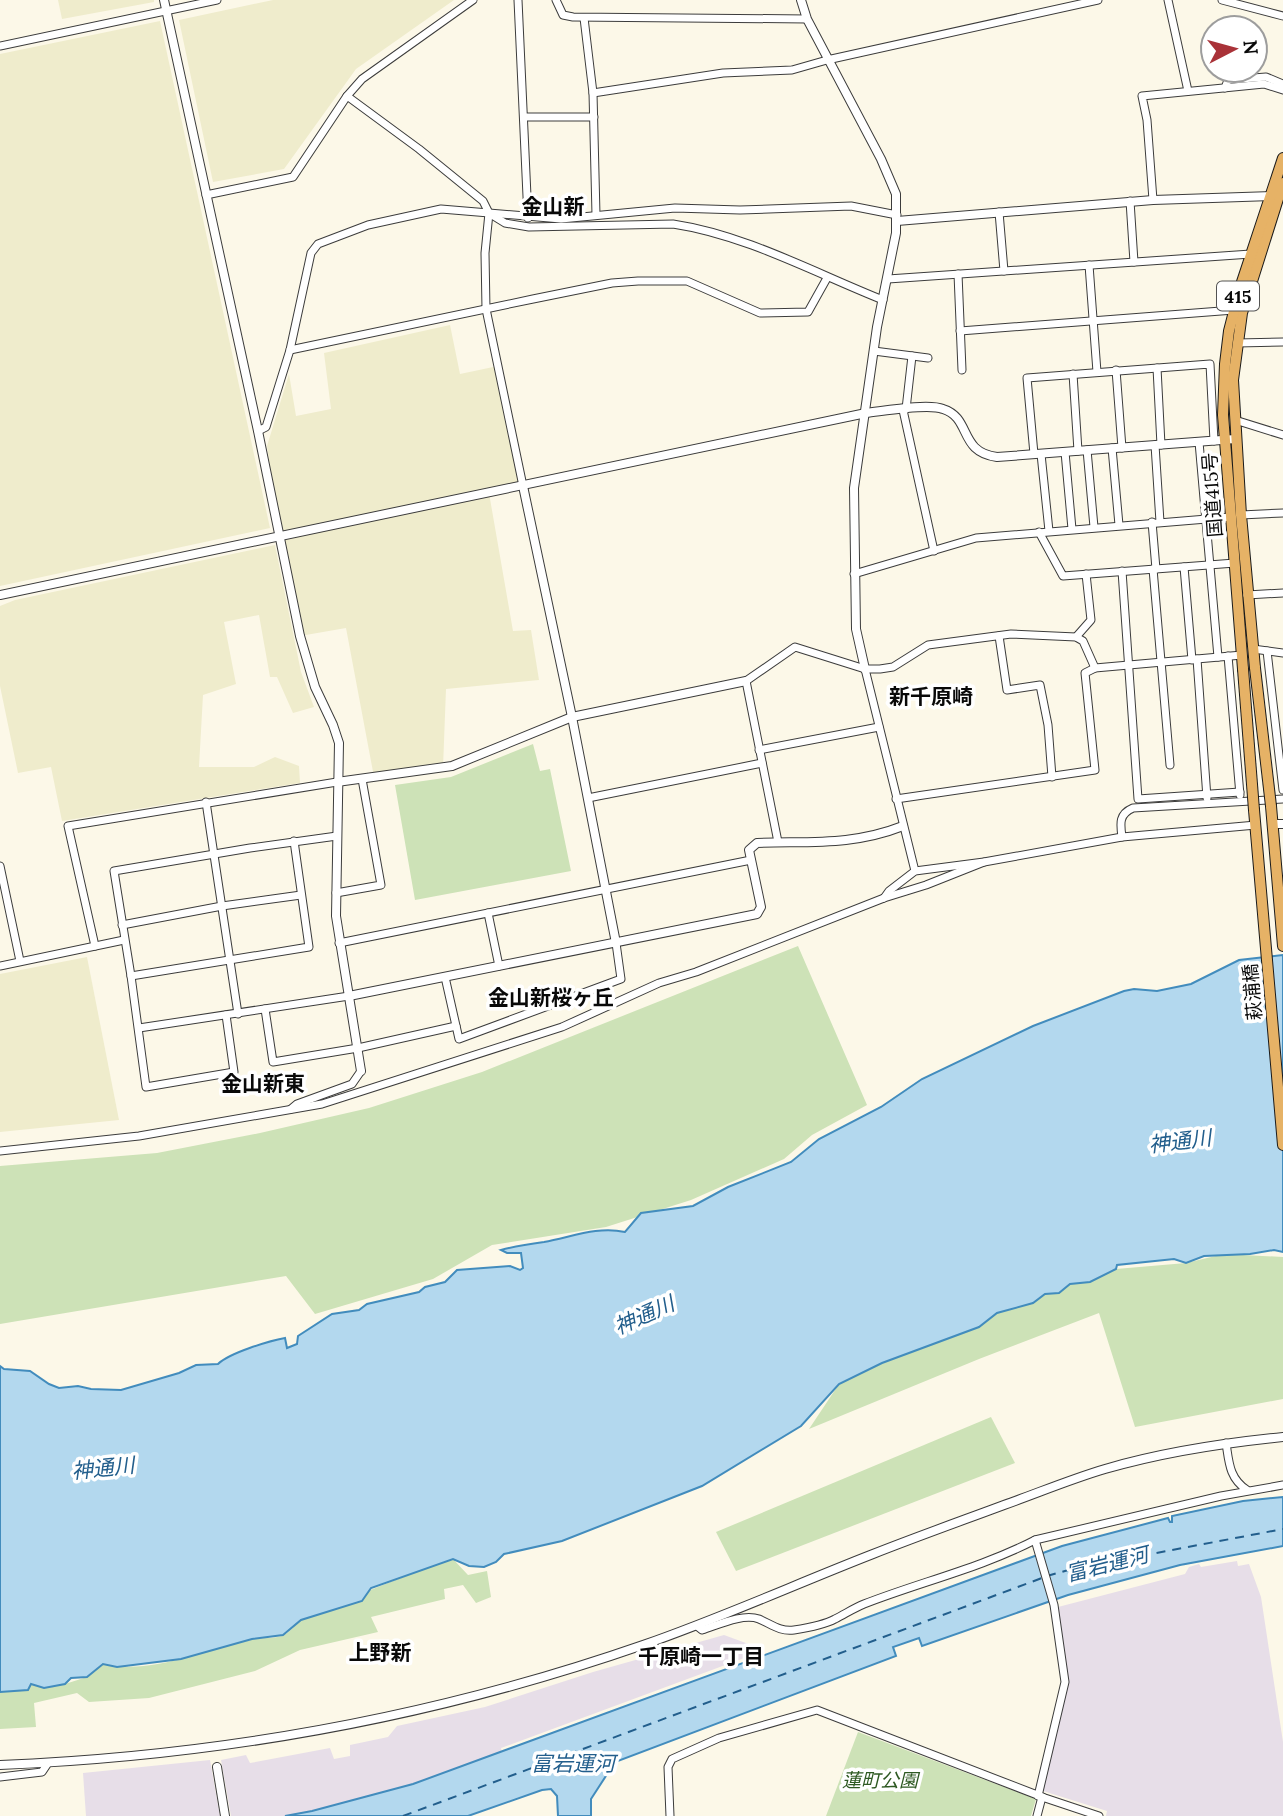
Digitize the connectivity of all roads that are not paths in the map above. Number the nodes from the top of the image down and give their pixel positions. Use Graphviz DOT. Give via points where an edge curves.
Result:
graph roads {
  1 [pos="164,0"];
  2 [pos="217,0"];
  3 [pos="472,0"];
  4 [pos="518,0"];
  5 [pos="556,0"];
  6 [pos="801,0"];
  7 [pos="1098,0"];
  8 [pos="1168,0"];
  9 [pos="1222,0"];
  10 [pos="166,11"];
  11 [pos="1283,16"];
  12 [pos="584,18"];
  13 [pos="807,19"];
  14 [pos="0,46"];
  15 [pos="827,60"];
  16 [pos="1283,84"];
  17 [pos="1225,88"];
  18 [pos="1283,90"];
  19 [pos="1188,91"];
  20 [pos="593,93"];
  21 [pos="347,96"];
  22 [pos="524,117"];
  23 [pos="594,117"];
  24 [pos="1283,158"];
  25 [pos="1283,183"];
  26 [pos="206,195"];
  27 [pos="1278,195"];
  28 [pos="1153,200"];
  29 [pos="1130,201"];
  30 [pos="999,212"];
  31 [pos="489,213"];
  32 [pos="596,215"];
  33 [pos="528,218"];
  34 [pos="897,218"];
  35 [pos="1251,254"];
  36 [pos="1135,262"];
  37 [pos="1089,265"];
  38 [pos="1004,271"];
  39 [pos="958,274"];
  40 [pos="827,278"];
  41 [pos="888,279"];
  42 [pos="883,300"];
  43 [pos="486,309"];
  44 [pos="1234,310"];
  45 [pos="1092,319"];
  46 [pos="960,331"];
  47 [pos="1283,342"];
  48 [pos="1237,343"];
  49 [pos="290,350"];
  50 [pos="874,351"];
  51 [pos="912,356"];
  52 [pos="928,358"];
  53 [pos="1157,368"];
  54 [pos="962,369"];
  55 [pos="1116,370"];
  56 [pos="1097,372"];
  57 [pos="1073,374"];
  58 [pos="904,409"];
  59 [pos="866,413"];
  60 [pos="1235,420"];
  61 [pos="258,430"];
  62 [pos="1283,435"];
  63 [pos="1225,440"];
  64 [pos="1199,442"];
  65 [pos="1158,445"];
  66 [pos="1112,448"];
  67 [pos="1122,448"];
  68 [pos="1082,451"];
  69 [pos="1065,452"];
  70 [pos="1038,454"];
  71 [pos="523,486"];
  72 [pos="1283,513"];
  73 [pos="1236,516"];
  74 [pos="1205,519"];
  75 [pos="1156,522"];
  76 [pos="1119,525"];
  77 [pos="1094,527"];
  78 [pos="1072,529"];
  79 [pos="1049,531"];
  80 [pos="1039,532"];
  81 [pos="280,536"];
  82 [pos="934,551"];
  83 [pos="1235,564"];
  84 [pos="1209,565"];
  85 [pos="1184,567"];
  86 [pos="1154,569"];
  87 [pos="1122,571"];
  88 [pos="854,574"];
  89 [pos="1086,574"];
  90 [pos="1283,593"];
  91 [pos="0,595"];
  92 [pos="1247,595"];
  93 [pos="999,636"];
  94 [pos="1076,637"];
  95 [pos="1253,649"];
  96 [pos="1267,651"];
  97 [pos="1283,653"];
  98 [pos="1242,655"];
  99 [pos="1228,656"];
  100 [pos="1218,657"];
  101 [pos="1194,660"];
  102 [pos="1162,662"];
  103 [pos="1128,665"];
  104 [pos="1095,668"];
  105 [pos="1249,668"];
  106 [pos="865,669"];
  107 [pos="746,681"];
  108 [pos="1273,708"];
  109 [pos="1283,708"];
  110 [pos="572,717"];
  111 [pos="879,727"];
  112 [pos="1280,749"];
  113 [pos="760,750"];
  114 [pos="762,762"];
  115 [pos="1170,765"];
  116 [pos="1052,777"];
  117 [pos="362,779"];
  118 [pos="337,782"];
  119 [pos="1240,792"];
  120 [pos="1207,794"];
  121 [pos="1283,795"];
  122 [pos="588,798"];
  123 [pos="896,799"];
  124 [pos="206,802"];
  125 [pos="1241,802"];
  126 [pos="1207,803"];
  127 [pos="1278,824"];
  128 [pos="903,827"];
  129 [pos="1256,831"];
  130 [pos="337,836"];
  131 [pos="1122,836"];
  132 [pos="1273,836"];
  133 [pos="294,841"];
  134 [pos="778,842"];
  135 [pos="214,854"];
  136 [pos="751,860"];
  137 [pos="984,862"];
  138 [pos="0,866"];
  139 [pos="915,871"];
  140 [pos="605,891"];
  141 [pos="336,893"];
  142 [pos="301,895"];
  143 [pos="884,898"];
  144 [pos="222,906"];
  145 [pos="488,913"];
  146 [pos="122,925"];
  147 [pos="124,940"];
  148 [pos="339,943"];
  149 [pos="616,943"];
  150 [pos="95,946"];
  151 [pos="1283,946"];
  152 [pos="20,961"];
  153 [pos="230,961"];
  154 [pos="0,965"];
  155 [pos="499,966"];
  156 [pos="131,976"];
  157 [pos="445,977"];
  158 [pos="349,996"];
  159 [pos="265,1009"];
  160 [pos="239,1014"];
  161 [pos="226,1015"];
  162 [pos="456,1026"];
  163 [pos="139,1028"];
  164 [pos="358,1048"];
  165 [pos="361,1071"];
  166 [pos="291,1110"];
  167 [pos="1283,1144"];
  168 [pos="0,1151"];
  169 [pos="1283,1437"];
  170 [pos="1226,1443"];
  171 [pos="1283,1485"];
  172 [pos="1248,1490"];
  173 [pos="1035,1540"];
  174 [pos="697,1626"];
  175 [pos="48,1763"];
  176 [pos="0,1765"];
  177 [pos="217,1767"];
  178 [pos="0,1777"];
  179 [pos="1040,1797"];
  180 [pos="225,1816"];
  181 [pos="670,1816"];
  182 [pos="1037,1816"];
  183 [pos="1099,1816"];
  1 -- 10 [label="street"];
  2 -- 10 [label="street"];
  3 -- 21 [label="street" via="362,79"];
  4 -- 22 [label="street"];
  5 -- 12 [label="street" via="564,15"];
  6 -- 13 [label="street"];
  7 -- 15 [label="street"];
  8 -- 19 [label="street"];
  9 -- 11 [label="street"];
  10 -- 14 [label="street"];
  10 -- 26 [label="street"];
  12 -- 13 [label="street"];
  12 -- 20 [label="street"];
  13 -- 15 [label="street"];
  15 -- 20 [label="street" via="792,70 723,73"];
  15 -- 34 [label="street" via="892,182"];
  16 -- 17 [label="street" via="1266,77 1228,80"];
  17 -- 18 [label="street" via="1264,84"];
  17 -- 19 [label="street"];
  19 -- 28 [label="street" via="1142,96"];
  20 -- 23 [label="street"];
  21 -- 26 [label="street" via="293,177"];
  21 -- 31 [label="street" via="483,201"];
  22 -- 23 [label="street"];
  22 -- 33 [label="street"];
  23 -- 32 [label="street"];
  24 -- 27 [label="highway, 国道415号 / 415"];
  25 -- 27 [label="highway, 国道415号 / 415"];
  26 -- 61 [label="street"];
  27 -- 28 [label="street"];
  27 -- 35 [label="highway, 国道415号 / 415"];
  27 -- 48 [label="highway, 国道415号 / 415"];
  28 -- 29 [label="street"];
  29 -- 30 [label="street"];
  29 -- 36 [label="street"];
  30 -- 34 [label="street"];
  30 -- 38 [label="street"];
  31 -- 33 [label="street"];
  31 -- 40 [label="street" via="505,223 529,227 693,226 756,246"];
  31 -- 43 [label="street"];
  31 -- 49 [label="street" via="441,209 368,225 318,244 311,253"];
  32 -- 33 [label="street"];
  32 -- 34 [label="street" via="675,208 851,206"];
  34 -- 41 [label="street"];
  35 -- 36 [label="street"];
  35 -- 44 [label="highway, 国道415号 / 415"];
  36 -- 37 [label="street"];
  37 -- 38 [label="street"];
  37 -- 45 [label="street"];
  38 -- 39 [label="street"];
  39 -- 41 [label="street"];
  39 -- 46 [label="street"];
  40 -- 42 [label="street"];
  40 -- 43 [label="street" via="808,312 760,313 687,281 612,283"];
  41 -- 42 [label="street"];
  42 -- 50 [label="street"];
  43 -- 49 [label="street"];
  43 -- 71 [label="street"];
  44 -- 45 [label="street"];
  44 -- 63 [label="highway, 国道415号 / 415" via="1225,364"];
  45 -- 46 [label="street"];
  45 -- 56 [label="street"];
  46 -- 54 [label="street"];
  47 -- 48 [label="street"];
  48 -- 60 [label="highway, 国道415号 / 415"];
  49 -- 61 [label="street" via="266,426"];
  50 -- 51 [label="street"];
  50 -- 59 [label="street"];
  51 -- 52 [label="street"];
  51 -- 58 [label="street"];
  53 -- 55 [label="street"];
  53 -- 63 [label="street" via="1210,364"];
  53 -- 65 [label="street"];
  55 -- 56 [label="street"];
  55 -- 67 [label="street"];
  56 -- 57 [label="street"];
  57 -- 68 [label="street"];
  57 -- 70 [label="street" via="1027,378"];
  58 -- 59 [label="street"];
  58 -- 70 [label="street" via="943,408 957,417 973,448 984,456"];
  58 -- 82 [label="street"];
  59 -- 71 [label="street"];
  59 -- 88 [label="street" via="854,488"];
  60 -- 62 [label="street"];
  60 -- 63 [label="highway, 国道415号 / 415"];
  61 -- 81 [label="street"];
  63 -- 64 [label="street"];
  63 -- 73 [label="highway, 国道415号 / 415"];
  64 -- 65 [label="street"];
  64 -- 74 [label="street"];
  65 -- 67 [label="street"];
  65 -- 75 [label="street"];
  66 -- 67 [label="street"];
  66 -- 68 [label="street"];
  66 -- 76 [label="street"];
  68 -- 69 [label="street"];
  68 -- 77 [label="street"];
  69 -- 70 [label="street"];
  69 -- 78 [label="street"];
  70 -- 79 [label="street"];
  71 -- 81 [label="street"];
  71 -- 110 [label="street"];
  72 -- 73 [label="street"];
  73 -- 74 [label="street"];
  73 -- 83 [label="highway, 国道415号 / 415"];
  73 -- 92 [label="highway, 国道415号 / 415"];
  74 -- 75 [label="street"];
  74 -- 84 [label="street"];
  75 -- 76 [label="street"];
  75 -- 86 [label="street"];
  76 -- 77 [label="street"];
  77 -- 78 [label="street"];
  78 -- 79 [label="street"];
  79 -- 80 [label="street"];
  80 -- 82 [label="street" via="976,538"];
  80 -- 89 [label="street" via="1063,576"];
  81 -- 91 [label="street"];
  81 -- 118 [label="street" via="309,671 339,743"];
  82 -- 88 [label="street"];
  83 -- 84 [label="street"];
  83 -- 98 [label="highway, 国道415号 / 415"];
  84 -- 85 [label="street"];
  84 -- 100 [label="street"];
  85 -- 86 [label="street"];
  85 -- 101 [label="street"];
  86 -- 87 [label="street"];
  86 -- 102 [label="street"];
  87 -- 89 [label="street"];
  87 -- 103 [label="street"];
  88 -- 106 [label="street" via="856,629"];
  89 -- 94 [label="street" via="1091,620"];
  90 -- 92 [label="street"];
  92 -- 95 [label="highway, 国道415号 / 415"];
  93 -- 94 [label="street"];
  93 -- 106 [label="street" via="928,645 894,667"];
  93 -- 116 [label="street" via="1007,690 1040,684"];
  94 -- 104 [label="street" via="1083,640"];
  95 -- 96 [label="street"];
  95 -- 105 [label="highway, 国道415号 / 415"];
  96 -- 97 [label="street"];
  96 -- 108 [label="street"];
  98 -- 99 [label="street"];
  98 -- 105 [label="highway, 国道415号 / 415"];
  99 -- 100 [label="street"];
  99 -- 119 [label="street"];
  100 -- 101 [label="street"];
  101 -- 102 [label="street"];
  101 -- 120 [label="street"];
  102 -- 103 [label="street"];
  102 -- 115 [label="street"];
  103 -- 104 [label="street"];
  103 -- 120 [label="street" via="1138,799"];
  104 -- 116 [label="street" via="1085,673 1095,770"];
  105 -- 127 [label="highway, 国道415号 / 415, bridge" via="1271,806"];
  105 -- 129 [label="highway, 国道415号 / 415, bridge"];
  106 -- 107 [label="street" via="795,648"];
  106 -- 111 [label="street"];
  107 -- 110 [label="street"];
  107 -- 113 [label="street"];
  108 -- 109 [label="street"];
  108 -- 112 [label="street"];
  110 -- 117 [label="street" via="452,766"];
  110 -- 122 [label="street"];
  111 -- 113 [label="street"];
  111 -- 123 [label="street"];
  112 -- 121 [label="street"];
  113 -- 114 [label="street"];
  114 -- 122 [label="street"];
  114 -- 134 [label="street"];
  116 -- 123 [label="street"];
  117 -- 118 [label="street"];
  117 -- 141 [label="street" via="381,885"];
  118 -- 124 [label="street"];
  118 -- 130 [label="street"];
  119 -- 120 [label="street"];
  119 -- 125 [label="street"];
  120 -- 126 [label="street"];
  121 -- 125 [label="street"];
  122 -- 140 [label="street"];
  123 -- 128 [label="street"];
  124 -- 135 [label="street"];
  124 -- 150 [label="street" via="68,826"];
  125 -- 126 [label="street"];
  126 -- 131 [label="street" via="1133,808 1121,819"];
  127 -- 132 [label="highway, 国道415号 / 415"];
  128 -- 134 [label="street" via="840,842"];
  128 -- 139 [label="street"];
  129 -- 131 [label="street"];
  129 -- 167 [label="highway, 萩浦橋 / 415"];
  130 -- 133 [label="street"];
  130 -- 141 [label="street"];
  131 -- 137 [label="street"];
  132 -- 151 [label="highway, 萩浦橋 / 415"];
  133 -- 135 [label="street"];
  133 -- 142 [label="street"];
  134 -- 136 [label="street" via="757,843 749,850"];
  135 -- 144 [label="street"];
  135 -- 146 [label="street" via="114,871"];
  136 -- 140 [label="street"];
  136 -- 149 [label="street" via="761,907 757,914"];
  137 -- 139 [label="street"];
  137 -- 143 [label="street"];
  138 -- 152 [label="street"];
  139 -- 143 [label="street"];
  140 -- 145 [label="street"];
  140 -- 149 [label="street"];
  141 -- 148 [label="street"];
  142 -- 144 [label="street"];
  142 -- 153 [label="street" via="309,947"];
  143 -- 166 [label="street" via="659,983 562,1027"];
  144 -- 146 [label="street"];
  144 -- 153 [label="street"];
  145 -- 148 [label="street"];
  145 -- 155 [label="street"];
  146 -- 147 [label="street"];
  147 -- 150 [label="street"];
  147 -- 156 [label="street"];
  148 -- 158 [label="street"];
  149 -- 155 [label="street"];
  149 -- 162 [label="street" via="621,979 459,1039"];
  150 -- 152 [label="street"];
  152 -- 154 [label="street"];
  153 -- 156 [label="street"];
  153 -- 160 [label="street"];
  155 -- 157 [label="street"];
  156 -- 163 [label="street"];
  157 -- 158 [label="street"];
  157 -- 162 [label="street"];
  158 -- 159 [label="street"];
  158 -- 164 [label="street"];
  159 -- 160 [label="street"];
  159 -- 164 [label="street" via="273,1062"];
  160 -- 161 [label="street"];
  161 -- 163 [label="street"];
  161 -- 163 [label="street" via="234,1072 146,1087"];
  162 -- 164 [label="street"];
  164 -- 165 [label="street"];
  165 -- 166 [label="street" via="352,1084"];
  166 -- 168 [label="street" via="139,1136"];
  169 -- 170 [label="street"];
  170 -- 172 [label="street" via="1234,1479"];
  170 -- 174 [label="street" via="1103,1469 885,1549"];
  171 -- 172 [label="street"];
  172 -- 173 [label="street"];
  173 -- 174 [label="street" via="804,1629 790,1631 749,1618 702,1630"];
  173 -- 179 [label="street" via="1054,1605 1065,1682"];
  174 -- 175 [label="street" via="510,1686 375,1719 178,1752"];
  175 -- 176 [label="street"];
  175 -- 178 [label="street" via="41,1772"];
  177 -- 180 [label="street"];
  179 -- 181 [label="street" via="817,1710 719,1738 672,1759 668,1767"];
  179 -- 182 [label="street"];
  179 -- 183 [label="street"];
}
